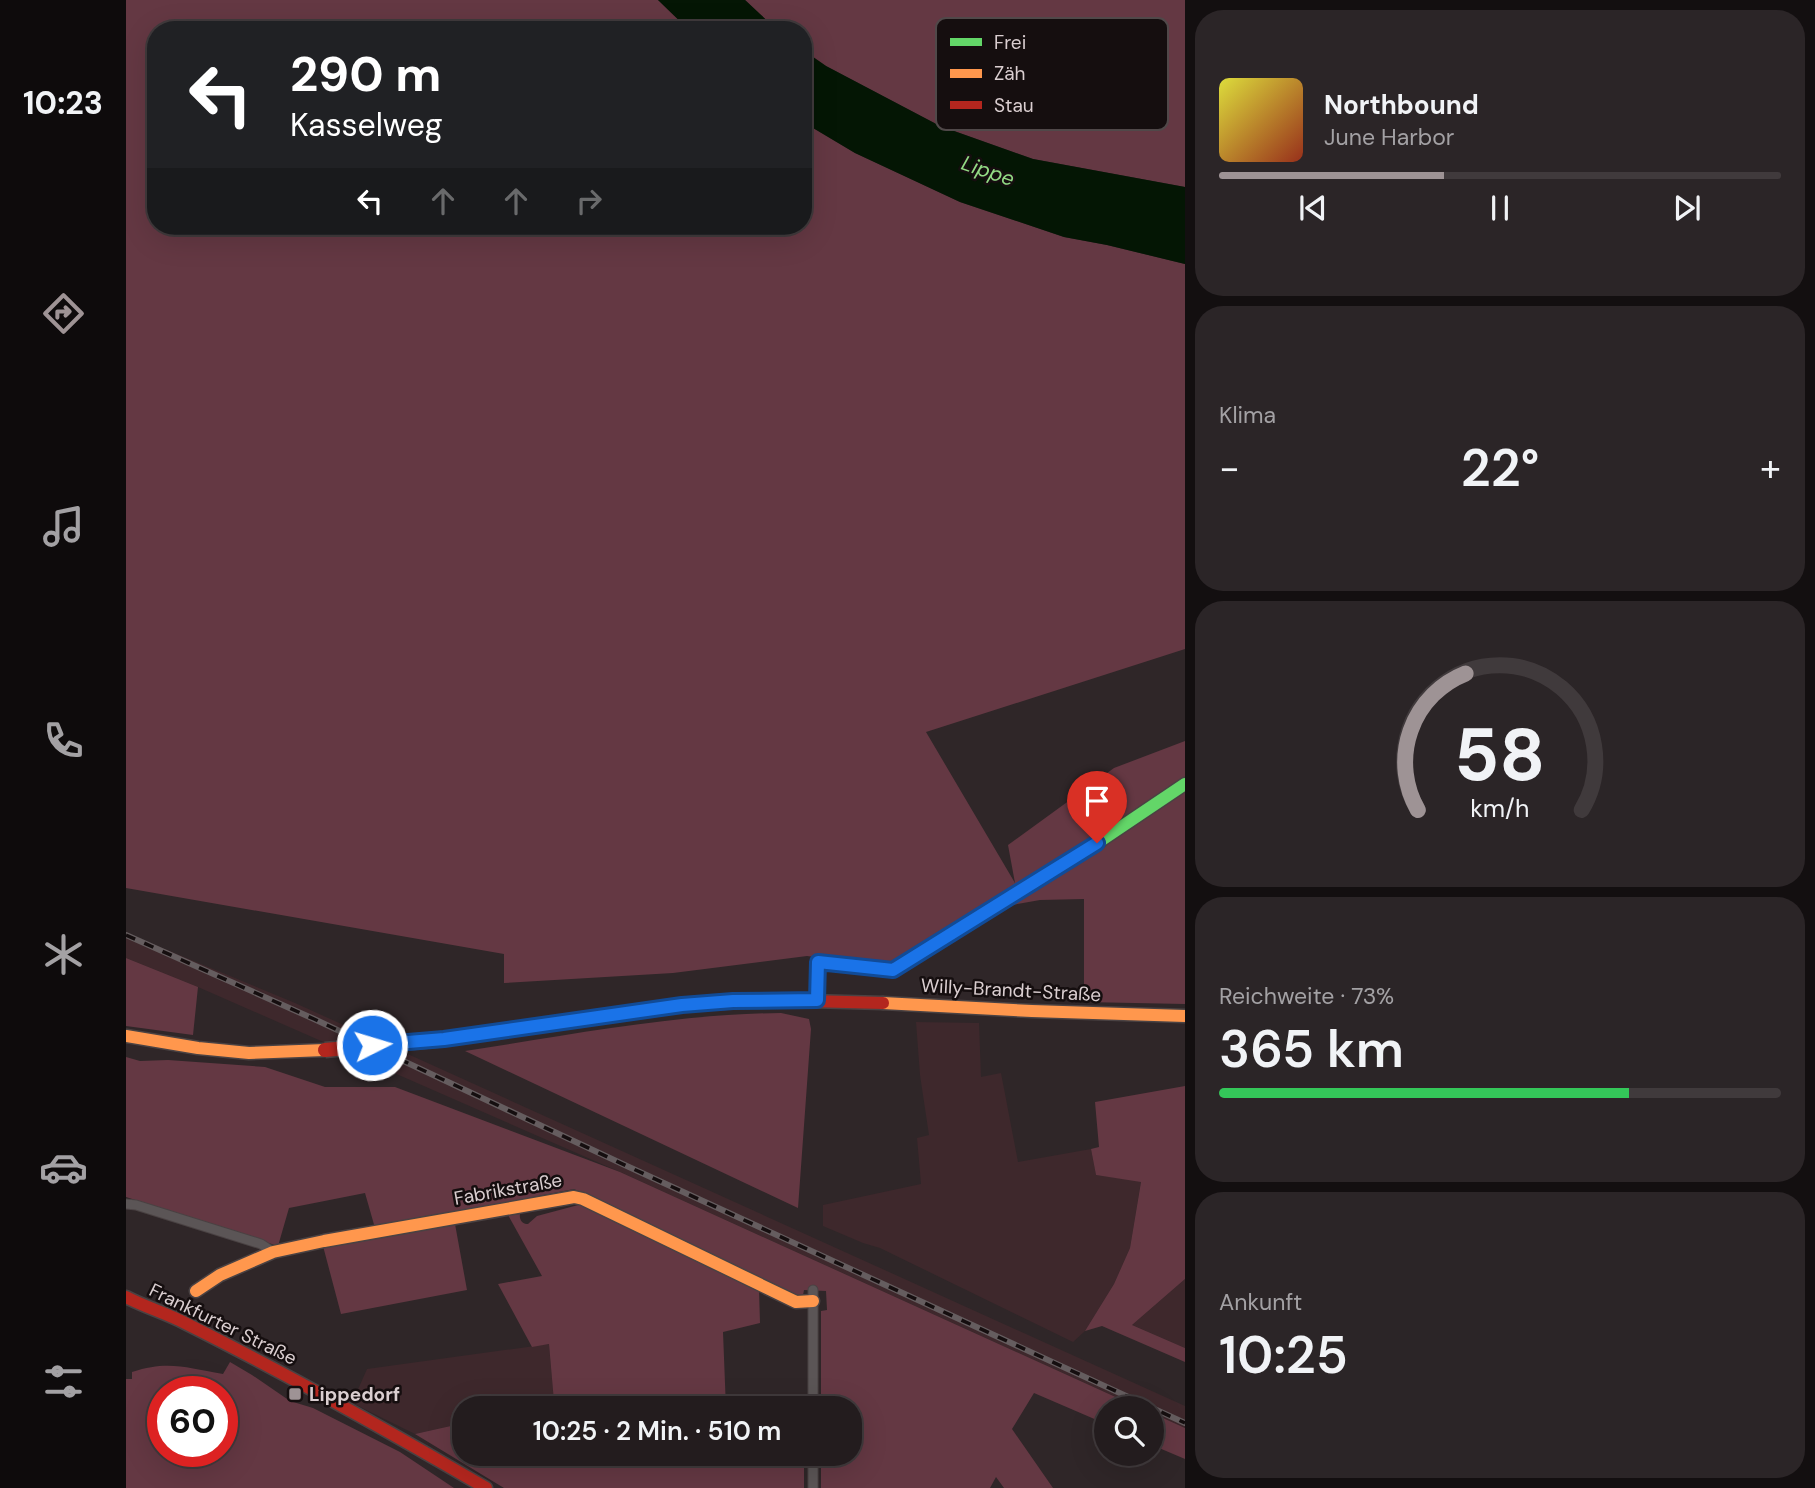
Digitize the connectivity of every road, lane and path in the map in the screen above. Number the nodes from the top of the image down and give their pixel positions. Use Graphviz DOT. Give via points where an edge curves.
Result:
graph roads {
  1 [pos="1185,784"];
  2 [pos="817,1000"];
  3 [pos="1185,1016"];
  4 [pos="126,1035"];
  5 [pos="126,1204"];
  6 [pos="273,1252"];
  7 [pos="196,1291"];
  8 [pos="813,1296"];
  9 [pos="126,1297"];
  10 [pos="813,1396"];
  11 [pos="813,1466"];
  12 [pos="486,1488"];
  13 [pos="813,1488"];
  1 -- 2 [label="main road" via="893,970 818,962"];
  2 -- 3 [label="main road, Willy-Brandt-Straße"];
  2 -- 4 [label="main road, Willy-Brandt-Straße, bridge" via="682,1005 444,1039 325,1050 249,1053"];
  5 -- 6 [label="street" via="261,1244"];
  6 -- 7 [label="main road, Fabrikstraße"];
  6 -- 8 [label="main road, Fabrikstraße" via="574,1197 796,1301"];
  8 -- 10 [label="street"];
  9 -- 12 [label="main road, Frankfurter Straße" via="183,1321 291,1378"];
  11 -- 13 [label="street"];
}
